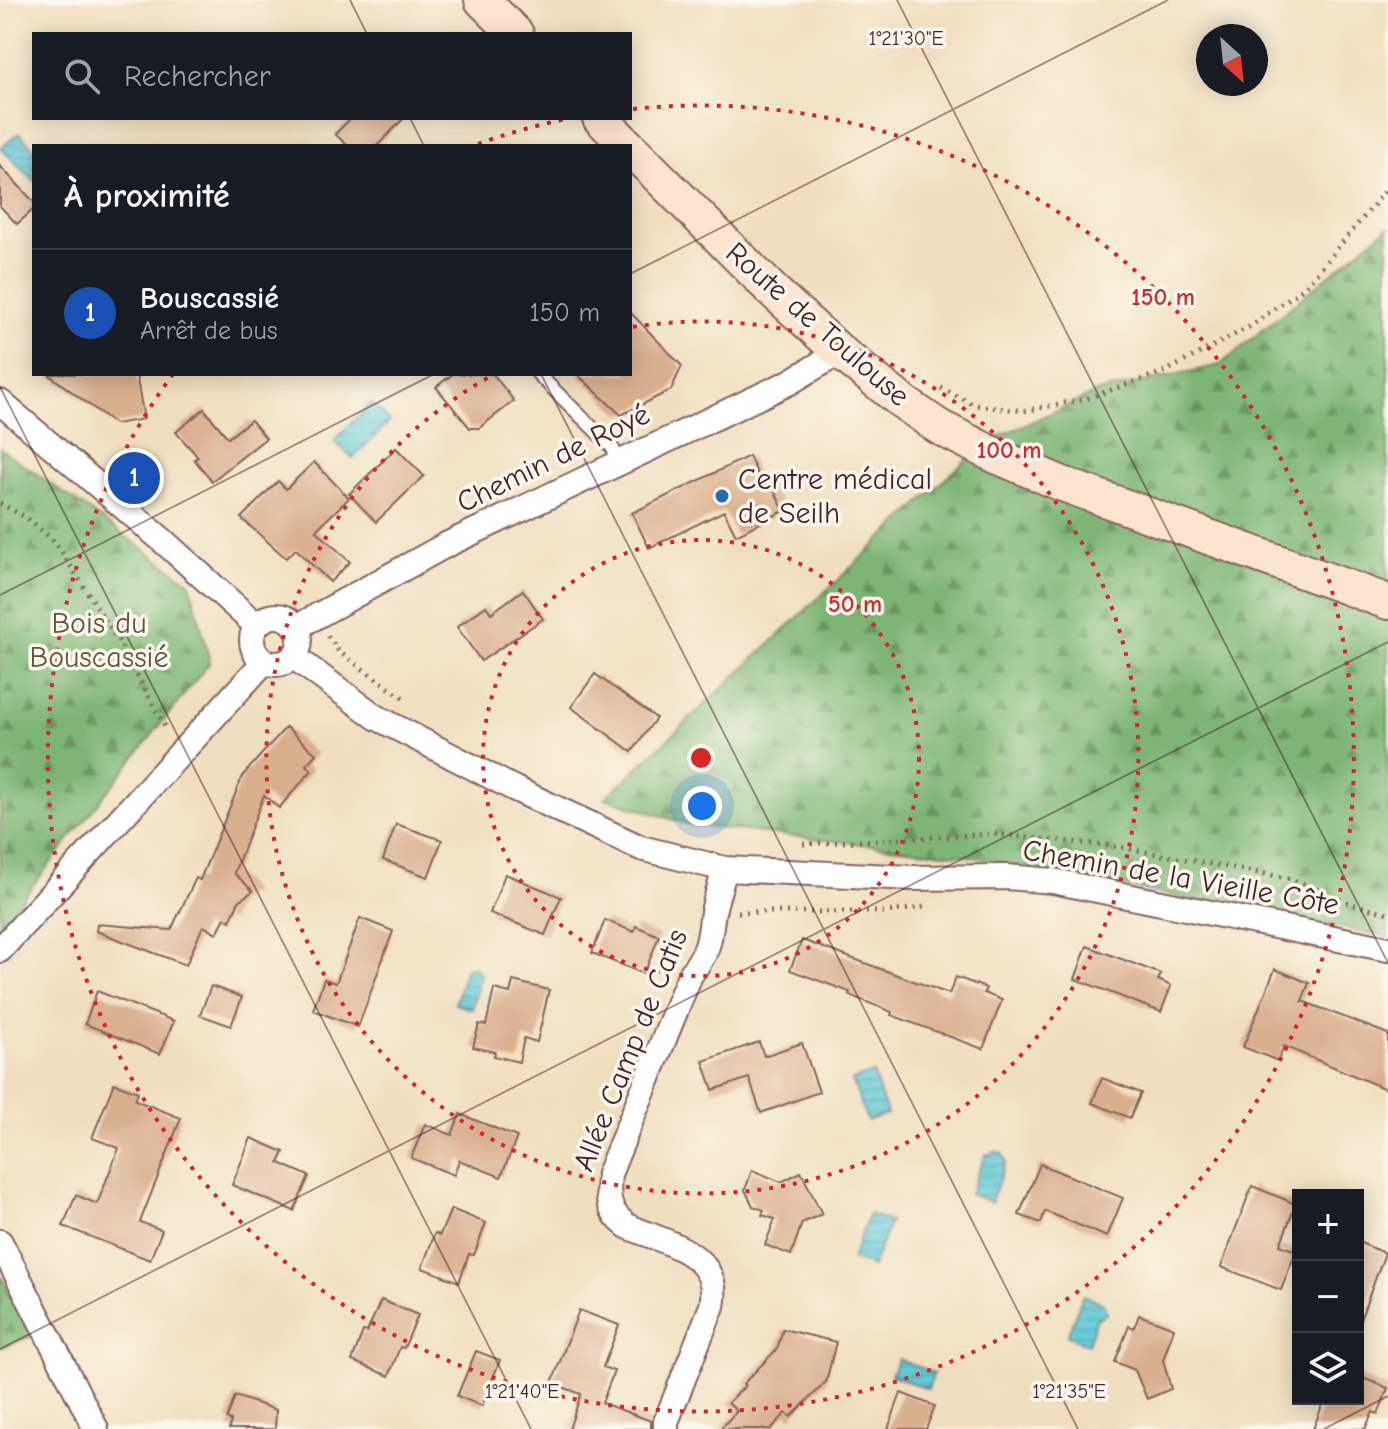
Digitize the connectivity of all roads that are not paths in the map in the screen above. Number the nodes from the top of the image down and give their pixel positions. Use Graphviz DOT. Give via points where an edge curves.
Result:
graph roads {
  1 [pos="482,0"];
  2 [pos="514,32"];
  3 [pos="602,120"];
  4 [pos="626,144"];
  5 [pos="632,150"];
  6 [pos="840,352"];
  7 [pos="540,376"];
  8 [pos="0,402"];
  9 [pos="619,461"];
  10 [pos="1388,602"];
  11 [pos="256,625"];
  12 [pos="297,627"];
  13 [pos="294,657"];
  14 [pos="264,662"];
  15 [pos="725,869"];
  16 [pos="1388,949"];
  17 [pos="0,950"];
  18 [pos="0,1242"];
  19 [pos="96,1429"];
  20 [pos="666,1429"];
  1 -- 2 [label="main road"];
  3 -- 4 [label="main road, Route de Toulouse"];
  5 -- 6 [label="main road, Route de Toulouse"];
  6 -- 9 [label="street, Chemin de Royé" via="790,382"];
  6 -- 10 [label="main road, Route de Toulouse" via="939,427 992,454"];
  7 -- 9 [label="lane" via="612,447"];
  8 -- 11 [label="street"];
  9 -- 12 [label="street, Chemin de Royé" via="446,545"];
  11 -- 12 [label="street" via="273,615"];
  11 -- 14 [label="street" via="251,645"];
  12 -- 13 [label="street" via="300,642"];
  13 -- 14 [label="street" via="274,665"];
  13 -- 15 [label="street, Chemin de la Vieille Côte" via="376,717 515,789 641,848"];
  14 -- 17 [label="street"];
  15 -- 16 [label="street, Chemin de la Vieille Côte" via="1053,881"];
  15 -- 20 [label="street, Allée Camp de Catis" via="705,956 690,975 609,1174 607,1199 618,1220 702,1260 715,1289"];
  18 -- 19 [label="street"];
}
